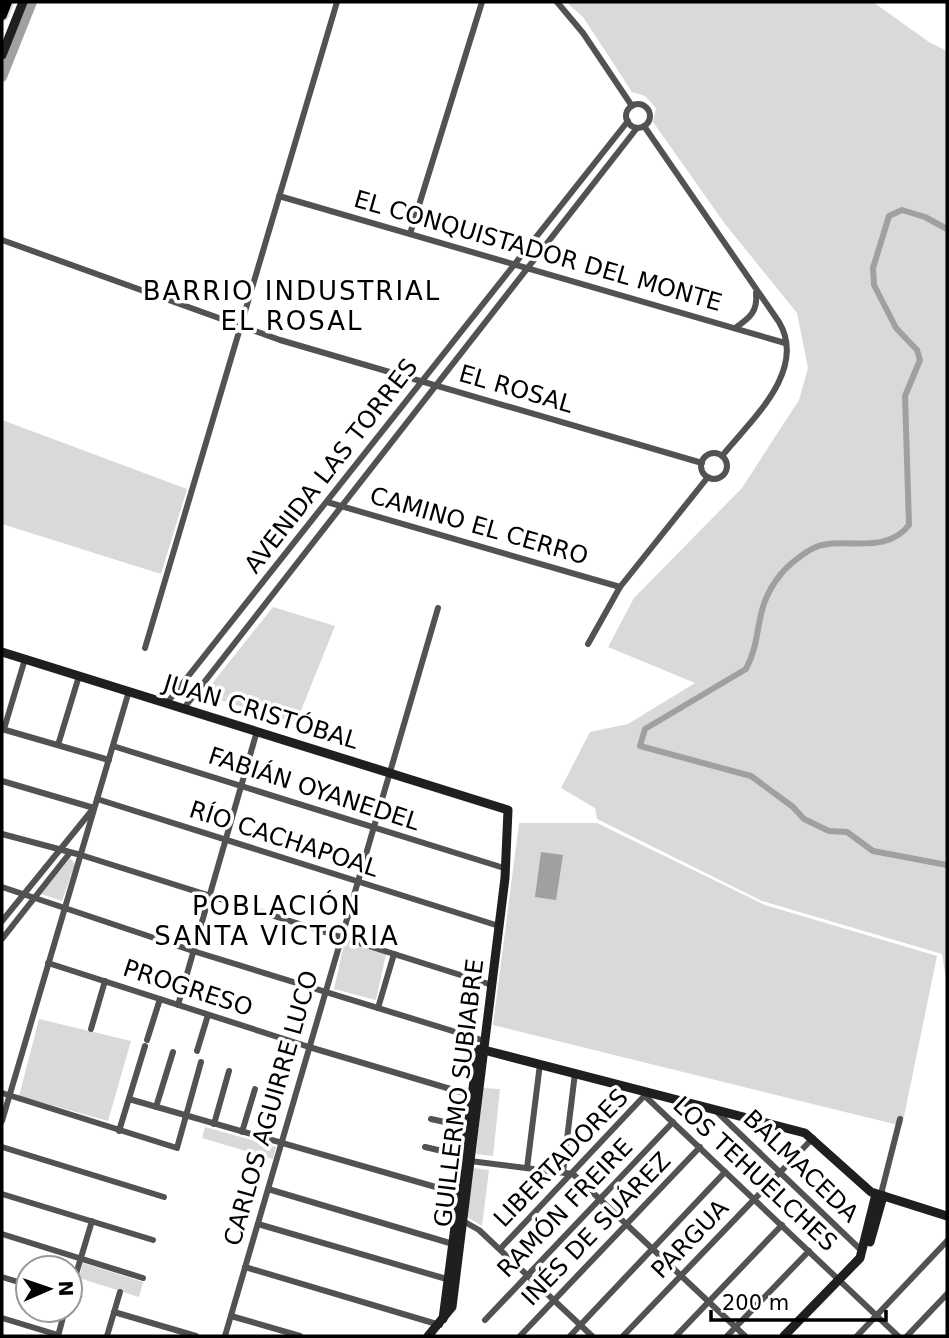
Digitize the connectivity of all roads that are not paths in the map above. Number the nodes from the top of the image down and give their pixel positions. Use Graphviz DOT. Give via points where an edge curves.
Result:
graph roads {
  1 [pos="7,2"];
  2 [pos="23,2"];
  3 [pos="337,2"];
  4 [pos="482,2"];
  5 [pos="556,2"];
  6 [pos="2,15"];
  7 [pos="2,55"];
  8 [pos="632,106"];
  9 [pos="628,121"];
  10 [pos="641,127"];
  11 [pos="279,196"];
  12 [pos="410,234"];
  13 [pos="2,240"];
  14 [pos="514,264"];
  15 [pos="529,268"];
  16 [pos="756,291"];
  17 [pos="238,327"];
  18 [pos="734,328"];
  19 [pos="785,343"];
  20 [pos="422,382"];
  21 [pos="437,386"];
  22 [pos="722,456"];
  23 [pos="702,463"];
  24 [pos="708,477"];
  25 [pos="327,502"];
  26 [pos="343,506"];
  27 [pos="290,549"];
  28 [pos="290,572"];
  29 [pos="262,585"];
  30 [pos="620,587"];
  31 [pos="274,593"];
  32 [pos="438,608"];
  33 [pos="588,644"];
  34 [pos="145,648"];
  35 [pos="2,652"];
  36 [pos="25,659"];
  37 [pos="79,676"];
  38 [pos="130,691"];
  39 [pos="167,703"];
  40 [pos="184,708"];
  41 [pos="3,729"];
  42 [pos="257,731"];
  43 [pos="58,745"];
  44 [pos="113,746"];
  45 [pos="109,760"];
  46 [pos="389,772"];
  47 [pos="2,781"];
  48 [pos="241,786"];
  49 [pos="97,799"];
  50 [pos="94,808"];
  51 [pos="509,810"];
  52 [pos="373,828"];
  53 [pos="2,834"];
  54 [pos="226,840"];
  55 [pos="57,850"];
  56 [pos="69,854"];
  57 [pos="80,855"];
  58 [pos="504,868"];
  59 [pos="357,883"];
  60 [pos="2,887"];
  61 [pos="23,893"];
  62 [pos="209,896"];
  63 [pos="35,897"];
  64 [pos="65,907"];
  65 [pos="2,921"];
  66 [pos="496,925"];
  67 [pos="341,938"];
  68 [pos="2,939"];
  69 [pos="193,951"];
  70 [pos="394,954"];
  71 [pos="48,963"];
  72 [pos="105,981"];
  73 [pos="489,984"];
  74 [pos="325,992"];
  75 [pos="160,999"];
  76 [pos="178,1005"];
  77 [pos="378,1008"];
  78 [pos="208,1014"];
  79 [pos="91,1028"];
  80 [pos="481,1045"];
  81 [pos="309,1047"];
  82 [pos="197,1051"];
  83 [pos="173,1052"];
  84 [pos="201,1062"];
  85 [pos="540,1064"];
  86 [pos="229,1071"];
  87 [pos="575,1073"];
  88 [pos="255,1089"];
  89 [pos="5,1094"];
  90 [pos="647,1094"];
  91 [pos="475,1096"];
  92 [pos="129,1099"];
  93 [pos="156,1107"];
  94 [pos="713,1109"];
  95 [pos="185,1116"];
  96 [pos="431,1119"];
  97 [pos="900,1119"];
  98 [pos="2,1121"];
  99 [pos="673,1122"];
  100 [pos="214,1124"];
  101 [pos="468,1127"];
  102 [pos="119,1131"];
  103 [pos="242,1132"];
  104 [pos="813,1138"];
  105 [pos="281,1143"];
  106 [pos="425,1146"];
  107 [pos="2,1147"];
  108 [pos="700,1147"];
  109 [pos="467,1158"];
  110 [pos="527,1168"];
  111 [pos="563,1172"];
  112 [pos="725,1172"];
  113 [pos="780,1172"];
  114 [pos="573,1174"];
  115 [pos="268,1189"];
  116 [pos="880,1193"];
  117 [pos="2,1194"];
  118 [pos="462,1195"];
  119 [pos="164,1197"];
  120 [pos="600,1199"];
  121 [pos="754,1199"];
  122 [pos="947,1216"];
  123 [pos="92,1221"];
  124 [pos="463,1221"];
  125 [pos="258,1224"];
  126 [pos="627,1224"];
  127 [pos="782,1225"];
  128 [pos="2,1234"];
  129 [pos="153,1240"];
  130 [pos="947,1241"];
  131 [pos="453,1244"];
  132 [pos="500,1249"];
  133 [pos="653,1249"];
  134 [pos="808,1251"];
  135 [pos="862,1251"];
  136 [pos="64,1254"];
  137 [pos="82,1254"];
  138 [pos="84,1260"];
  139 [pos="245,1267"];
  140 [pos="527,1275"];
  141 [pos="681,1276"];
  142 [pos="142,1278"];
  143 [pos="452,1280"];
  144 [pos="841,1282"];
  145 [pos="120,1292"];
  146 [pos="947,1294"];
  147 [pos="554,1301"];
  148 [pos="709,1302"];
  149 [pos="114,1312"];
  150 [pos="231,1316"];
  151 [pos="877,1316"];
  152 [pos="2,1318"];
  153 [pos="485,1320"];
  154 [pos="580,1325"];
  155 [pos="162,1326"];
  156 [pos="736,1327"];
  157 [pos="436,1330"];
  158 [pos="58,1336"];
  159 [pos="107,1336"];
  160 [pos="159,1336"];
  161 [pos="196,1336"];
  162 [pos="225,1336"];
  163 [pos="300,1336"];
  164 [pos="520,1336"];
  165 [pos="570,1336"];
  166 [pos="592,1336"];
  167 [pos="624,1336"];
  168 [pos="676,1336"];
  169 [pos="727,1336"];
  170 [pos="746,1336"];
  171 [pos="784,1336"];
  172 [pos="793,1336"];
  173 [pos="857,1336"];
  174 [pos="898,1336"];
  175 [pos="908,1336"];
  1 -- 6 [label="highway"];
  2 -- 7 [label="street"];
  3 -- 11 [label="street"];
  4 -- 12 [label="street"];
  5 -- 8 [label="street" via="583,33"];
  8 -- 9 [label="street"];
  8 -- 10 [label="street" via="647,108 650,118"];
  9 -- 10 [label="street"];
  9 -- 14 [label="street, AVENIDA LAS TORRES"];
  10 -- 15 [label="street, AVENIDA LAS TORRES"];
  10 -- 16 [label="street"];
  11 -- 12 [label="street, EL CONQUISTADOR DEL MONTE"];
  11 -- 17 [label="street"];
  12 -- 14 [label="street, EL CONQUISTADOR DEL MONTE"];
  13 -- 17 [label="street, EL ROSAL"];
  14 -- 15 [label="street, EL CONQUISTADOR DEL MONTE"];
  14 -- 20 [label="street, AVENIDA LAS TORRES"];
  15 -- 18 [label="street, EL CONQUISTADOR DEL MONTE"];
  15 -- 21 [label="street, AVENIDA LAS TORRES"];
  16 -- 18 [label="street" via="753,314"];
  16 -- 19 [label="street" via="782,328"];
  17 -- 20 [label="street, EL ROSAL"];
  17 -- 34 [label="street"];
  18 -- 19 [label="street, EL CONQUISTADOR DEL MONTE"];
  19 -- 22 [label="street" via="778,386"];
  20 -- 21 [label="street, EL ROSAL"];
  20 -- 25 [label="street, AVENIDA LAS TORRES"];
  21 -- 23 [label="street, EL ROSAL"];
  21 -- 26 [label="street, AVENIDA LAS TORRES"];
  22 -- 23 [label="street" via="710,454"];
  22 -- 24 [label="street" via="727,467 724,475"];
  23 -- 24 [label="street"];
  24 -- 30 [label="street"];
  25 -- 26 [label="street, CAMINO EL CERRO"];
  25 -- 27 [label="street, AVENIDA LAS TORRES"];
  26 -- 28 [label="street, AVENIDA LAS TORRES"];
  26 -- 30 [label="street, CAMINO EL CERRO"];
  27 -- 28 [label="street" via="286,564"];
  27 -- 29 [label="street, AVENIDA LAS TORRES"];
  28 -- 31 [label="street, AVENIDA LAS TORRES"];
  29 -- 31 [label="street"];
  29 -- 39 [label="street, AVENIDA LAS TORRES"];
  30 -- 33 [label="street"];
  31 -- 40 [label="street, AVENIDA LAS TORRES"];
  32 -- 46 [label="street, CARLOS AGUIRRE LUCO"];
  35 -- 36 [label="street, JUAN CRISTÓBAL"];
  36 -- 37 [label="street, JUAN CRISTÓBAL"];
  36 -- 41 [label="street"];
  37 -- 38 [label="street, JUAN CRISTÓBAL"];
  37 -- 43 [label="street"];
  38 -- 39 [label="street, JUAN CRISTÓBAL"];
  38 -- 44 [label="street"];
  39 -- 40 [label="street, JUAN CRISTÓBAL"];
  40 -- 42 [label="street, JUAN CRISTÓBAL"];
  41 -- 43 [label="street"];
  42 -- 46 [label="street, JUAN CRISTÓBAL"];
  42 -- 48 [label="street"];
  43 -- 45 [label="street"];
  44 -- 45 [label="street"];
  44 -- 48 [label="street, FABIÁN OYANEDEL"];
  45 -- 49 [label="street"];
  46 -- 51 [label="street, JUAN CRISTÓBAL"];
  46 -- 52 [label="street, CARLOS AGUIRRE LUCO"];
  47 -- 50 [label="street"];
  48 -- 52 [label="street, FABIÁN OYANEDEL"];
  48 -- 54 [label="street"];
  49 -- 50 [label="street"];
  49 -- 54 [label="street, RÍO CACHAPOAL"];
  50 -- 55 [label="street"];
  50 -- 57 [label="street"];
  51 -- 58 [label="street, GUILLERMO SUBIABRE"];
  52 -- 58 [label="street, FABIÁN OYANEDEL"];
  52 -- 59 [label="street, CARLOS AGUIRRE LUCO"];
  53 -- 55 [label="street"];
  54 -- 59 [label="street, RÍO CACHAPOAL"];
  54 -- 62 [label="street"];
  55 -- 56 [label="street"];
  55 -- 61 [label="street"];
  56 -- 57 [label="street"];
  56 -- 63 [label="street"];
  57 -- 62 [label="street"];
  57 -- 64 [label="street"];
  58 -- 66 [label="street, GUILLERMO SUBIABRE"];
  59 -- 66 [label="street, RÍO CACHAPOAL"];
  59 -- 67 [label="street, CARLOS AGUIRRE LUCO"];
  60 -- 61 [label="street"];
  61 -- 63 [label="street"];
  61 -- 65 [label="street"];
  62 -- 67 [label="street"];
  62 -- 69 [label="street"];
  63 -- 64 [label="street"];
  63 -- 68 [label="street"];
  64 -- 69 [label="street"];
  64 -- 71 [label="street"];
  66 -- 73 [label="street, GUILLERMO SUBIABRE"];
  67 -- 70 [label="street"];
  67 -- 74 [label="street, CARLOS AGUIRRE LUCO"];
  69 -- 74 [label="street"];
  69 -- 76 [label="street"];
  70 -- 73 [label="street"];
  70 -- 77 [label="street"];
  71 -- 72 [label="street, PROGRESO"];
  71 -- 89 [label="street"];
  72 -- 75 [label="street, PROGRESO"];
  72 -- 79 [label="street"];
  73 -- 80 [label="street, GUILLERMO SUBIABRE"];
  74 -- 77 [label="street"];
  74 -- 81 [label="street, CARLOS AGUIRRE LUCO"];
  75 -- 76 [label="street, PROGRESO"];
  75 -- 92 [label="street"];
  76 -- 78 [label="street, PROGRESO"];
  77 -- 80 [label="street"];
  78 -- 81 [label="street, PROGRESO"];
  78 -- 82 [label="street"];
  80 -- 85 [label="street"];
  80 -- 91 [label="street, GUILLERMO SUBIABRE"];
  81 -- 91 [label="street, PROGRESO"];
  81 -- 105 [label="street, CARLOS AGUIRRE LUCO"];
  83 -- 93 [label="street"];
  84 -- 95 [label="street"];
  85 -- 87 [label="street"];
  85 -- 110 [label="street"];
  86 -- 100 [label="street"];
  87 -- 90 [label="street"];
  87 -- 111 [label="street"];
  88 -- 103 [label="street"];
  89 -- 98 [label="street"];
  89 -- 102 [label="street"];
  90 -- 94 [label="street"];
  90 -- 99 [label="street, LOS TEHUELCHES"];
  90 -- 114 [label="street, LIBERTADORES"];
  91 -- 101 [label="street, GUILLERMO SUBIABRE"];
  91 -- 109 [label="street, GUILLERMO SUBIABRE"];
  92 -- 93 [label="street"];
  92 -- 102 [label="street"];
  93 -- 95 [label="street"];
  94 -- 104 [label="street"];
  94 -- 113 [label="street, BALMACEDA"];
  95 -- 100 [label="street"];
  95 -- 102 [label="street" via="177,1148"];
  96 -- 101 [label="street"];
  97 -- 116 [label="street"];
  99 -- 108 [label="street, LOS TEHUELCHES"];
  99 -- 120 [label="street, RAMÓN FREIRE"];
  100 -- 103 [label="street"];
  101 -- 109 [label="street, GUILLERMO SUBIABRE"];
  103 -- 105 [label="street"];
  104 -- 113 [label="street, PARGUA"];
  104 -- 116 [label="street"];
  105 -- 115 [label="street, CARLOS AGUIRRE LUCO"];
  105 -- 118 [label="street"];
  106 -- 109 [label="street"];
  107 -- 119 [label="street"];
  108 -- 112 [label="street, LOS TEHUELCHES"];
  108 -- 126 [label="street, INÉS DE SUÁREZ"];
  109 -- 110 [label="street"];
  109 -- 118 [label="street, GUILLERMO SUBIABRE"];
  110 -- 111 [label="street"];
  111 -- 114 [label="street"];
  112 -- 121 [label="street, LOS TEHUELCHES"];
  112 -- 133 [label="street"];
  113 -- 121 [label="street, PARGUA"];
  113 -- 135 [label="street, BALMACEDA"];
  114 -- 120 [label="street"];
  114 -- 132 [label="street, LIBERTADORES"];
  115 -- 125 [label="street, CARLOS AGUIRRE LUCO"];
  115 -- 131 [label="street"];
  116 -- 122 [label="street"];
  116 -- 135 [label="street"];
  116 -- 144 [label="street" via="865,1260"];
  117 -- 123 [label="street"];
  118 -- 124 [label="street, GUILLERMO SUBIABRE"];
  118 -- 131 [label="street, GUILLERMO SUBIABRE"];
  120 -- 126 [label="street"];
  120 -- 140 [label="street, RAMÓN FREIRE"];
  121 -- 127 [label="street, LOS TEHUELCHES"];
  121 -- 141 [label="street, PARGUA"];
  123 -- 129 [label="street"];
  123 -- 137 [label="street"];
  124 -- 132 [label="street"];
  124 -- 143 [label="street, GUILLERMO SUBIABRE"];
  125 -- 139 [label="street, CARLOS AGUIRRE LUCO"];
  125 -- 143 [label="street"];
  126 -- 133 [label="street"];
  126 -- 147 [label="street, INÉS DE SUÁREZ"];
  127 -- 134 [label="street, LOS TEHUELCHES"];
  127 -- 148 [label="street"];
  128 -- 136 [label="street"];
  130 -- 151 [label="street"];
  131 -- 143 [label="street, GUILLERMO SUBIABRE"];
  132 -- 140 [label="street"];
  133 -- 141 [label="street"];
  133 -- 154 [label="street"];
  134 -- 144 [label="street, LOS TEHUELCHES"];
  134 -- 156 [label="street"];
  135 -- 144 [label="street"];
  138 -- 142 [label="street"];
  139 -- 150 [label="street, CARLOS AGUIRRE LUCO"];
  139 -- 157 [label="street"];
  140 -- 147 [label="street"];
  140 -- 153 [label="street, RAMÓN FREIRE"];
  141 -- 148 [label="street"];
  141 -- 167 [label="street, PARGUA"];
  143 -- 157 [label="street, GUILLERMO SUBIABRE"];
  144 -- 151 [label="street, LOS TEHUELCHES"];
  144 -- 171 [label="street"];
  144 -- 172 [label="street"];
  145 -- 149 [label="street"];
  146 -- 175 [label="street"];
  147 -- 154 [label="street"];
  147 -- 164 [label="street, INÉS DE SUÁREZ"];
  148 -- 156 [label="street"];
  148 -- 168 [label="street"];
  149 -- 155 [label="street"];
  149 -- 159 [label="street"];
  150 -- 162 [label="street, CARLOS AGUIRRE LUCO"];
  150 -- 163 [label="street"];
  151 -- 173 [label="street"];
  151 -- 174 [label="street, LOS TEHUELCHES"];
  152 -- 158 [label="street"];
  154 -- 165 [label="street"];
  154 -- 166 [label="street"];
  155 -- 160 [label="street"];
  155 -- 161 [label="street"];
  156 -- 169 [label="street"];
  156 -- 170 [label="street"];
}
